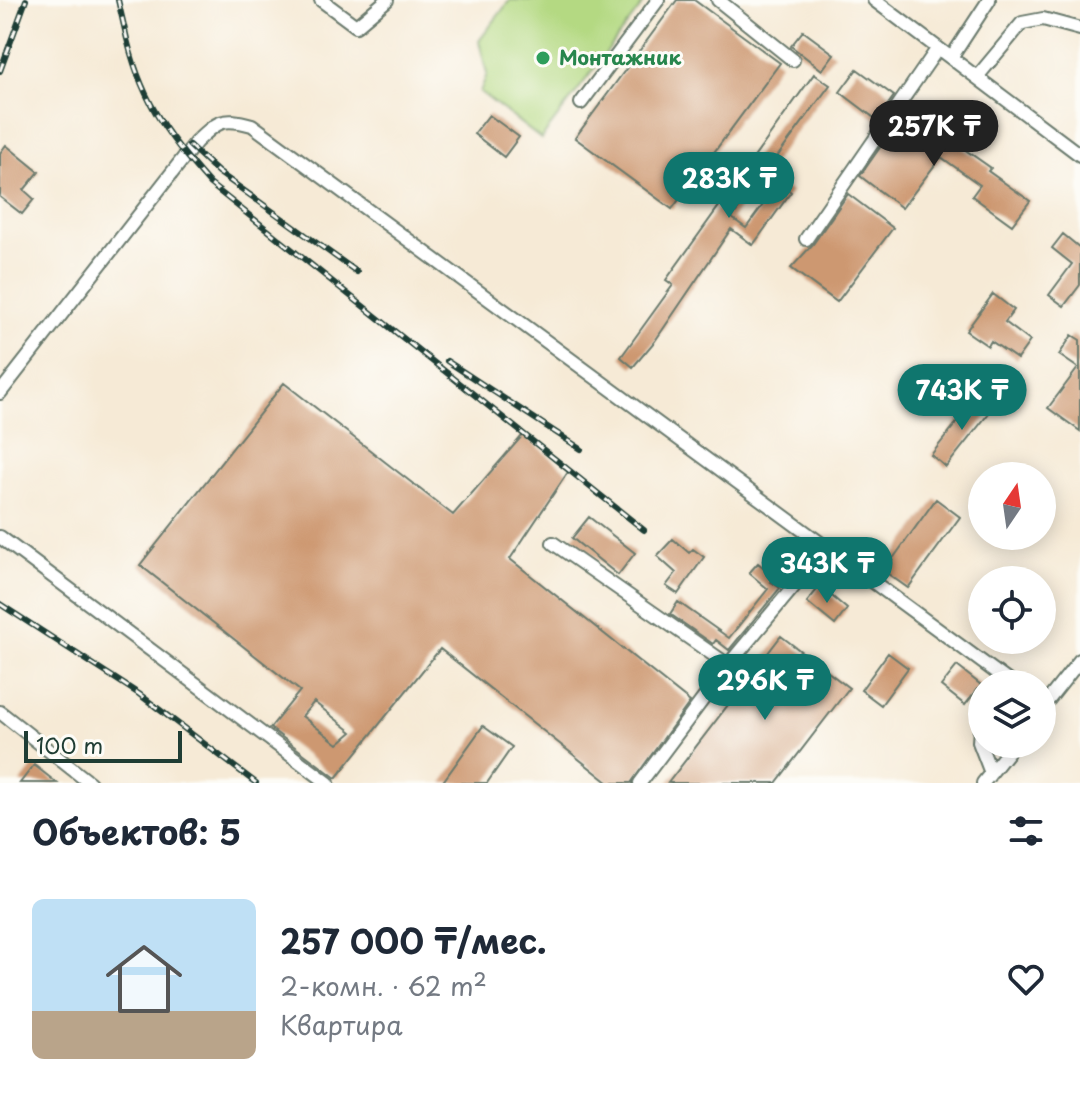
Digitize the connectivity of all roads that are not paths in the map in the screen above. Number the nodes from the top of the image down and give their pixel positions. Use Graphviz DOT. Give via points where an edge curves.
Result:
graph roads {
  1 [pos="321,0"];
  2 [pos="387,0"];
  3 [pos="658,0"];
  4 [pos="718,0"];
  5 [pos="874,0"];
  6 [pos="989,0"];
  7 [pos="1080,29"];
  8 [pos="938,48"];
  9 [pos="951,58"];
  10 [pos="793,60"];
  11 [pos="977,77"];
  12 [pos="581,103"];
  13 [pos="1080,155"];
  14 [pos="806,239"];
  15 [pos="0,393"];
  16 [pos="0,537"];
  17 [pos="553,543"];
  18 [pos="826,548"];
  19 [pos="1079,664"];
  20 [pos="728,665"];
  21 [pos="984,670"];
  22 [pos="1056,691"];
  23 [pos="0,712"];
  24 [pos="983,758"];
  25 [pos="1003,758"];
  26 [pos="987,778"];
  27 [pos="90,783"];
  28 [pos="328,783"];
  29 [pos="640,783"];
  1 -- 2 [label="street" via="356,26"];
  3 -- 12 [label="street"];
  4 -- 10 [label="street"];
  5 -- 8 [label="street"];
  6 -- 9 [label="street"];
  7 -- 11 [label="street" via="1043,19 1022,23"];
  8 -- 9 [label="street"];
  8 -- 14 [label="street"];
  9 -- 11 [label="street"];
  11 -- 13 [label="street"];
  15 -- 18 [label="street" via="196,142 217,122 234,120 252,125"];
  16 -- 28 [label="street"];
  17 -- 20 [label="street"];
  18 -- 20 [label="street"];
  18 -- 21 [label="street"];
  19 -- 22 [label="street"];
  20 -- 29 [label="street"];
  23 -- 27 [label="street"];
  24 -- 26 [label="street"];
  25 -- 26 [label="street"];
}
